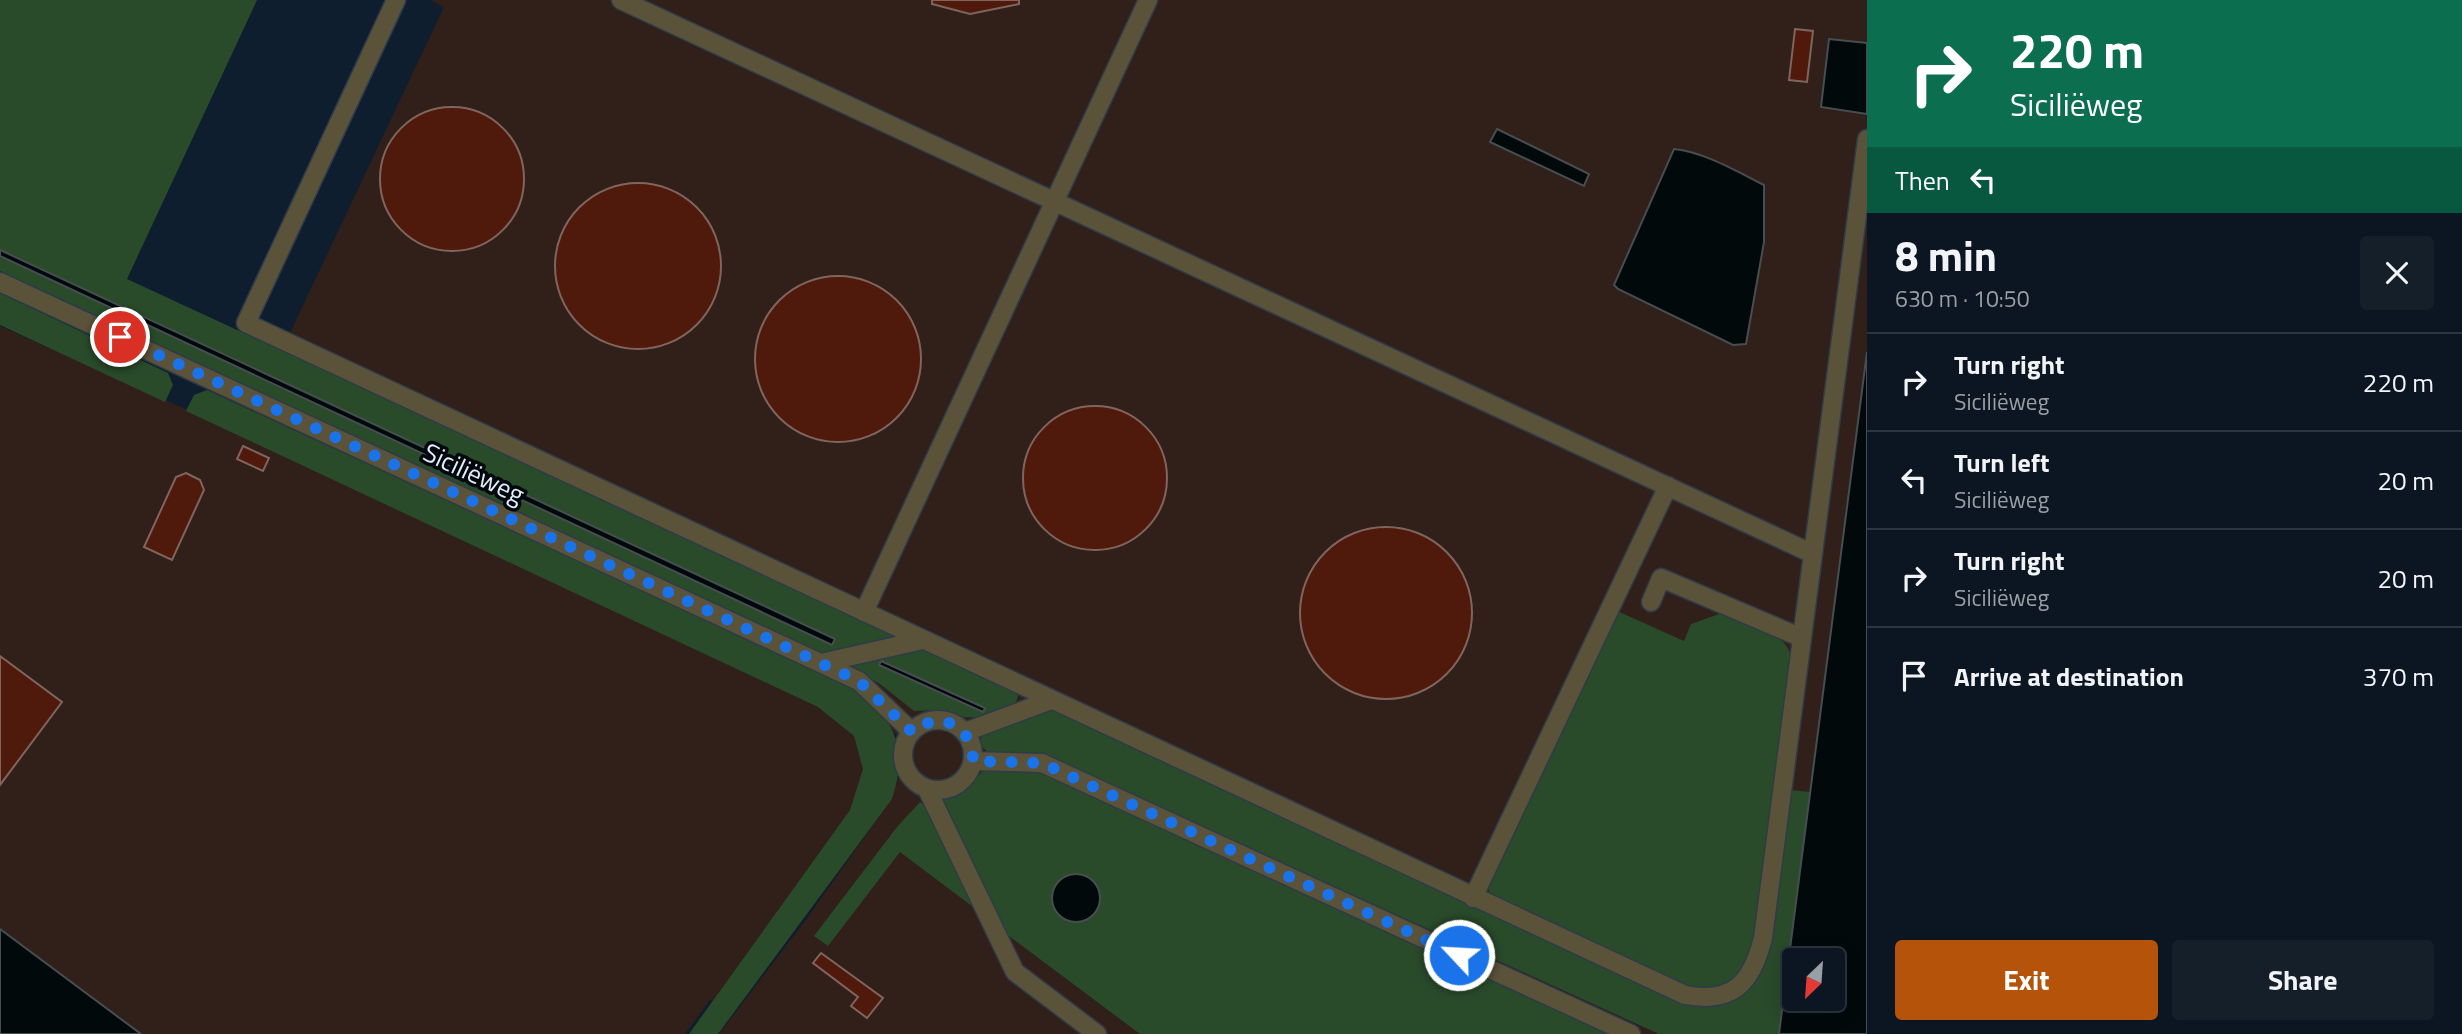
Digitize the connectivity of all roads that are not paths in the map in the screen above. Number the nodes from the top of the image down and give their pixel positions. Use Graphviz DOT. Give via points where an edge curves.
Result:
graph roads {
  1 [pos="396,0"];
  2 [pos="621,0"];
  3 [pos="1148,0"];
  4 [pos="1867,139"];
  5 [pos="1054,201"];
  6 [pos="0,282"];
  7 [pos="1668,486"];
  8 [pos="1813,554"];
  9 [pos="1651,602"];
  10 [pos="863,612"];
  11 [pos="1802,638"];
  12 [pos="923,639"];
  13 [pos="821,663"];
  14 [pos="1051,700"];
  15 [pos="912,732"];
  16 [pos="964,732"];
  17 [pos="973,761"];
  18 [pos="927,789"];
  19 [pos="1473,898"];
  20 [pos="1097,1034"];
  21 [pos="1631,1034"];
  1 -- 10 [label="street" via="246,323"];
  2 -- 5 [label="street"];
  3 -- 5 [label="street"];
  4 -- 8 [label="street"];
  5 -- 7 [label="street"];
  5 -- 10 [label="street"];
  6 -- 13 [label="street, Siciliëweg"];
  7 -- 8 [label="street"];
  7 -- 19 [label="street"];
  8 -- 11 [label="street"];
  9 -- 11 [label="street" via="1661,578"];
  10 -- 12 [label="street"];
  11 -- 19 [label="street" via="1763,937 1757,963 1743,984 1726,995 1685,995"];
  12 -- 13 [label="street"];
  12 -- 14 [label="street"];
  13 -- 15 [label="street, Siciliëweg" via="859,681"];
  14 -- 16 [label="street"];
  14 -- 19 [label="street"];
  15 -- 16 [label="street" via="938,720"];
  15 -- 18 [label="street" via="905,741 904,764 916,783"];
  16 -- 17 [label="street"];
  17 -- 18 [label="street" via="957,785 947,790"];
  17 -- 21 [label="street" via="1042,763"];
  18 -- 20 [label="street" via="1015,972"];
}
